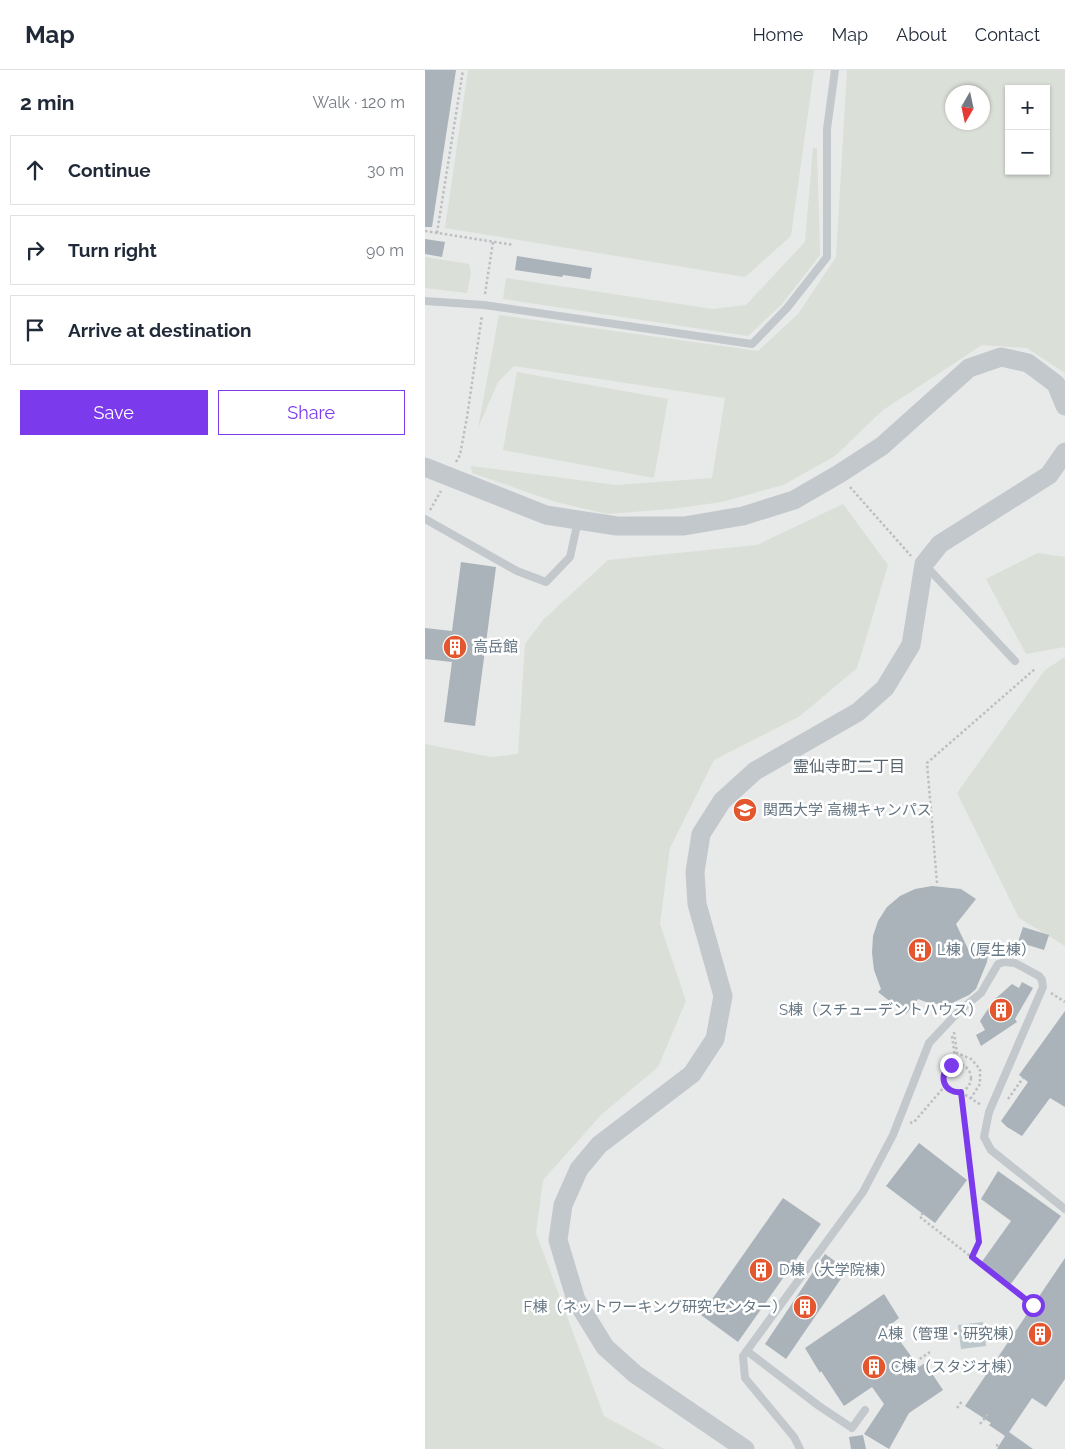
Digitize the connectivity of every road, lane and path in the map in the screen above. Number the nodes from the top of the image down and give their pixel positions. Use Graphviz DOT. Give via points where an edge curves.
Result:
graph roads {
  1 [pos="463,70"];
  2 [pos="835,70"];
  3 [pos="425,231"];
  4 [pos="437,233"];
  5 [pos="493,242"];
  6 [pos="514,245"];
  7 [pos="425,301"];
  8 [pos="484,305"];
  9 [pos="1065,406"];
  10 [pos="467,417"];
  11 [pos="1065,452"];
  12 [pos="425,467"];
  13 [pos="839,474"];
  14 [pos="425,519"];
  15 [pos="578,520"];
  16 [pos="919,562"];
  17 [pos="1015,660"];
  18 [pos="1036,668"];
  19 [pos="937,882"];
  20 [pos="1043,988"];
  21 [pos="1065,1002"];
  22 [pos="952,1018"];
  23 [pos="945,1086"];
  24 [pos="961,1092"];
  25 [pos="971,1098"];
  26 [pos="989,1112"];
  27 [pos="897,1125"];
  28 [pos="1065,1209"];
  29 [pos="923,1213"];
  30 [pos="972,1257"];
  31 [pos="1033,1305"];
  32 [pos="747,1350"];
  33 [pos="930,1352"];
  34 [pos="895,1376"];
  35 [pos="962,1401"];
  36 [pos="957,1408"];
  37 [pos="865,1410"];
  38 [pos="987,1414"];
  39 [pos="980,1424"];
  40 [pos="745,1449"];
  41 [pos="800,1449"];
  1 -- 4 [label="path"];
  2 -- 8 [label="lane" via="827,130 827,258 787,308 752,344"];
  3 -- 4 [label="path"];
  4 -- 5 [label="path"];
  5 -- 6 [label="path"];
  5 -- 8 [label="path"];
  7 -- 8 [label="lane"];
  8 -- 10 [label="path"];
  9 -- 13 [label="street" via="1056,384 1028,363 1001,357 969,368 882,446"];
  11 -- 16 [label="street" via="1049,475 940,544"];
  12 -- 15 [label="street" via="546,515"];
  13 -- 15 [label="street" via="793,500 743,516 684,526 617,526"];
  13 -- 16 [label="path"];
  14 -- 15 [label="lane" via="517,571 546,582 570,557"];
  16 -- 17 [label="lane"];
  16 -- 40 [label="street" via="911,645 885,688 858,712 755,770 721,801 701,834 695,872 697,904 723,996 715,1039 692,1074 599,1145 579,1170 563,1205 558,1240 577,1300 605,1347 635,1374"];
  18 -- 19 [label="path" via="927,762"];
  20 -- 21 [label="path"];
  20 -- 22 [label="lane" via="1039,976 1015,963 1004,962 998,964 981,993"];
  20 -- 26 [label="lane"];
  22 -- 25 [label="path" via="957,1053 971,1059 980,1069 980,1084"];
  22 -- 27 [label="lane" via="929,1043"];
  23 -- 24 [label="path"];
  23 -- 24 [label="path" via="944,1072 951,1065 960,1064 968,1069 972,1078 969,1086"];
  23 -- 27 [label="path" via="914,1122"];
  24 -- 25 [label="path"];
  24 -- 30 [label="path" via="979,1242"];
  25 -- 26 [label="path"];
  26 -- 28 [label="lane" via="984,1137 991,1150"];
  27 -- 32 [label="lane" via="863,1192"];
  29 -- 30 [label="path" via="920,1217"];
  30 -- 31 [label="path"];
  32 -- 37 [label="lane" via="853,1428"];
  32 -- 41 [label="lane" via="743,1356 745,1378"];
  33 -- 34 [label="path"];
  35 -- 36 [label="path"];
  38 -- 39 [label="path"];
}
